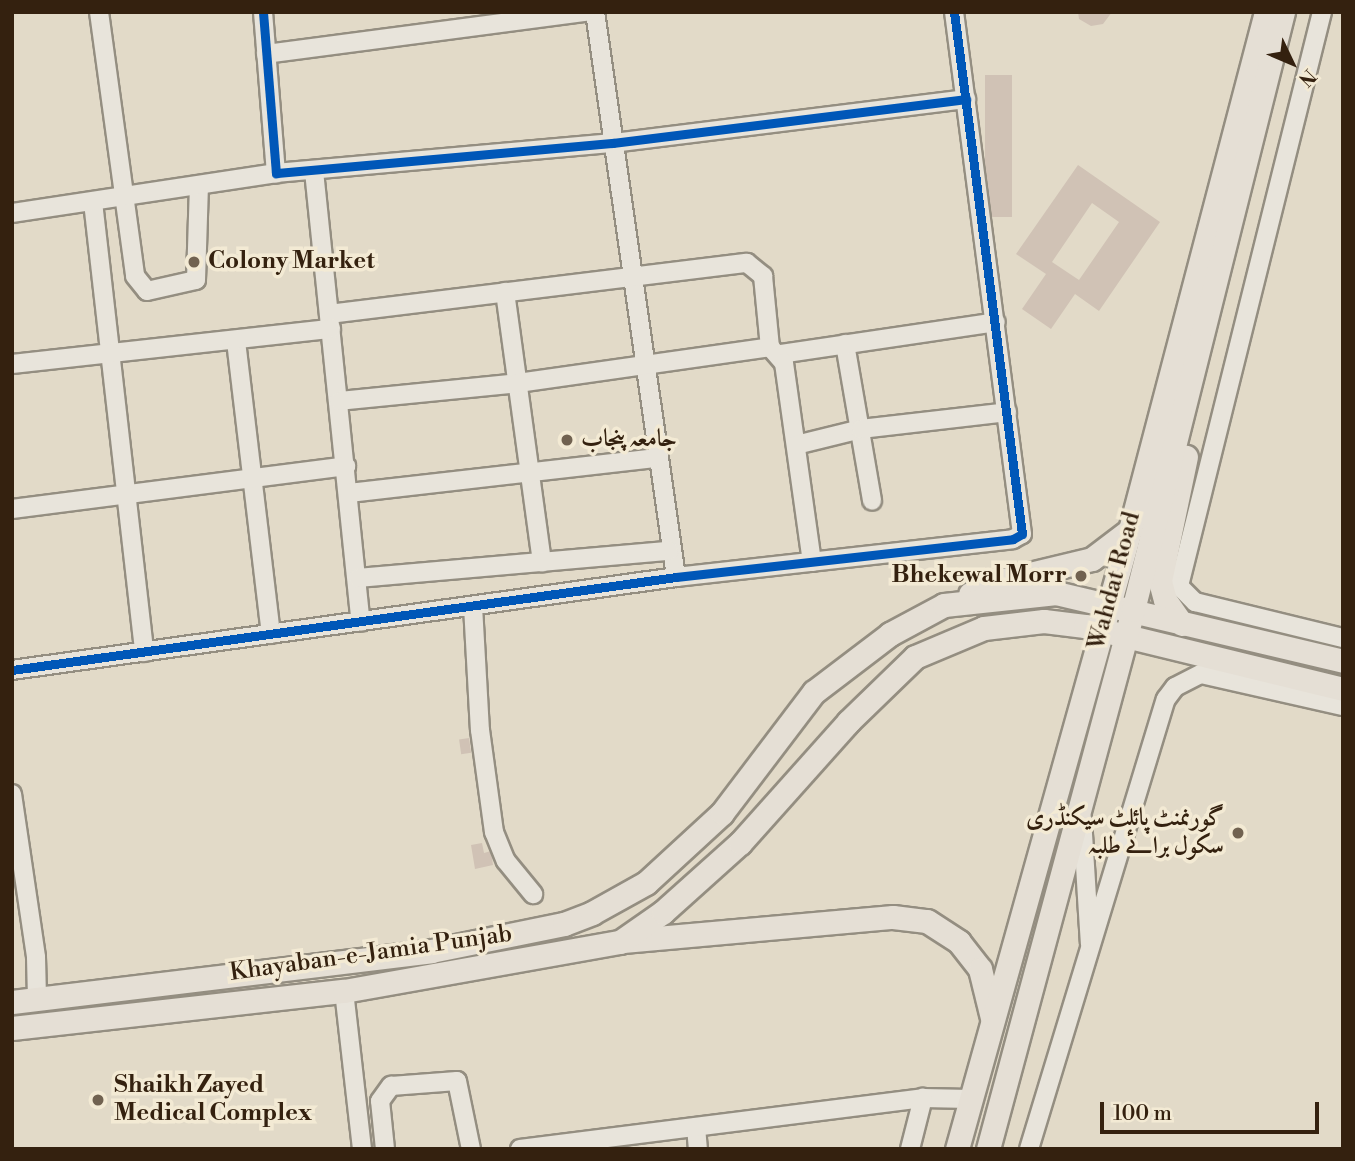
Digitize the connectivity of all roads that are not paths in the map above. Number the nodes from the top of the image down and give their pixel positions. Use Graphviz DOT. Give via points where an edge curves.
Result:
graph roads {
  1 [pos="99,12"];
  2 [pos="263,12"];
  3 [pos="595,12"];
  4 [pos="954,12"];
  5 [pos="1266,12"];
  6 [pos="1283,12"];
  7 [pos="1322,12"];
  8 [pos="577,13"];
  9 [pos="266,54"];
  10 [pos="1255,85"];
  11 [pos="966,99"];
  12 [pos="614,143"];
  13 [pos="314,171"];
  14 [pos="276,173"];
  15 [pos="199,186"];
  16 [pos="122,198"];
  17 [pos="93,202"];
  18 [pos="12,213"];
  19 [pos="631,277"];
  20 [pos="505,292"];
  21 [pos="330,322"];
  22 [pos="996,322"];
  23 [pos="236,341"];
  24 [pos="845,344"];
  25 [pos="775,351"];
  26 [pos="113,353"];
  27 [pos="12,364"];
  28 [pos="645,367"];
  29 [pos="517,383"];
  30 [pos="1184,399"];
  31 [pos="339,401"];
  32 [pos="1007,412"];
  33 [pos="862,429"];
  34 [pos="796,444"];
  35 [pos="657,458"];
  36 [pos="346,466"];
  37 [pos="529,472"];
  38 [pos="253,478"];
  39 [pos="349,493"];
  40 [pos="129,494"];
  41 [pos="872,501"];
  42 [pos="12,509"];
  43 [pos="1130,530"];
  44 [pos="669,551"];
  45 [pos="542,562"];
  46 [pos="812,562"];
  47 [pos="676,576"];
  48 [pos="358,578"];
  49 [pos="1109,604"];
  50 [pos="944,605"];
  51 [pos="473,606"];
  52 [pos="1133,610"];
  53 [pos="361,622"];
  54 [pos="1182,624"];
  55 [pos="1102,629"];
  56 [pos="271,634"];
  57 [pos="1126,635"];
  58 [pos="1343,638"];
  59 [pos="144,652"];
  60 [pos="1343,660"];
  61 [pos="12,670"];
  62 [pos="1266,679"];
  63 [pos="1343,689"];
  64 [pos="1343,706"];
  65 [pos="12,794"];
  66 [pos="1081,801"];
  67 [pos="533,894"];
  68 [pos="592,913"];
  69 [pos="611,944"];
  70 [pos="1091,954"];
  71 [pos="344,991"];
  72 [pos="37,999"];
  73 [pos="12,1002"];
  74 [pos="993,1022"];
  75 [pos="1018,1027"];
  76 [pos="12,1028"];
  77 [pos="923,1098"];
  78 [pos="970,1099"];
  79 [pos="696,1127"];
  80 [pos="362,1149"];
  81 [pos="385,1149"];
  82 [pos="471,1149"];
  83 [pos="520,1149"];
  84 [pos="698,1149"];
  85 [pos="910,1149"];
  86 [pos="957,1149"];
  87 [pos="988,1149"];
  88 [pos="1029,1149"];
  1 -- 16 [label="street"];
  2 -- 9 [label="street"];
  3 -- 12 [label="street"];
  4 -- 11 [label="street"];
  5 -- 10 [label="main road, Wahdat Road"];
  6 -- 10 [label="main road, Wahdat Road"];
  7 -- 58 [label="street" via="1179,586 1195,602"];
  8 -- 9 [label="street"];
  9 -- 14 [label="street"];
  10 -- 30 [label="main road, Wahdat Road"];
  10 -- 43 [label="main road, Wahdat Road"];
  11 -- 12 [label="street"];
  11 -- 22 [label="street"];
  12 -- 13 [label="street"];
  12 -- 19 [label="street"];
  13 -- 14 [label="street"];
  13 -- 21 [label="street"];
  14 -- 15 [label="street"];
  15 -- 16 [label="street"];
  15 -- 16 [label="street" via="200,272 187,286 147,290 139,286"];
  16 -- 17 [label="street"];
  17 -- 18 [label="street"];
  17 -- 26 [label="street"];
  19 -- 20 [label="street"];
  19 -- 25 [label="street" via="754,265 763,276"];
  19 -- 28 [label="street"];
  20 -- 21 [label="street"];
  20 -- 29 [label="street"];
  21 -- 23 [label="street"];
  21 -- 31 [label="street"];
  22 -- 24 [label="street"];
  22 -- 32 [label="street"];
  23 -- 26 [label="street"];
  23 -- 38 [label="street"];
  24 -- 25 [label="street"];
  24 -- 33 [label="street"];
  25 -- 28 [label="street"];
  25 -- 34 [label="street"];
  26 -- 27 [label="street"];
  26 -- 40 [label="street"];
  28 -- 29 [label="street"];
  28 -- 35 [label="street"];
  29 -- 31 [label="street"];
  29 -- 37 [label="street"];
  30 -- 52 [label="main road, Wahdat Road"];
  30 -- 54 [label="main road" via="1191,436 1160,581 1165,600"];
  31 -- 36 [label="street"];
  32 -- 33 [label="street"];
  32 -- 46 [label="street" via="1021,534 1013,539"];
  33 -- 34 [label="street"];
  33 -- 41 [label="street"];
  34 -- 46 [label="street"];
  35 -- 37 [label="street"];
  35 -- 44 [label="street"];
  36 -- 38 [label="street"];
  36 -- 39 [label="street"];
  37 -- 39 [label="street"];
  37 -- 45 [label="street"];
  38 -- 40 [label="street"];
  38 -- 56 [label="street"];
  39 -- 48 [label="street"];
  40 -- 42 [label="street"];
  40 -- 59 [label="street"];
  43 -- 49 [label="main road, Wahdat Road"];
  43 -- 50 [label="main road" via="1092,559 1005,580"];
  44 -- 45 [label="street"];
  44 -- 47 [label="street"];
  45 -- 48 [label="street"];
  46 -- 47 [label="street"];
  47 -- 51 [label="street"];
  48 -- 53 [label="street"];
  49 -- 50 [label="main road, Khayaban-e-Jamia Punjab" via="1056,593"];
  49 -- 52 [label="main road, Khayaban-e-Jamia Punjab"];
  49 -- 55 [label="main road, Wahdat Road"];
  50 -- 68 [label="main road, Khayaban-e-Jamia Punjab" via="890,634 814,692 722,813 646,883"];
  51 -- 53 [label="street"];
  51 -- 67 [label="street" via="480,730 494,832 506,861"];
  52 -- 54 [label="main road, Khayaban-e-Jamia Punjab"];
  52 -- 57 [label="main road, Wahdat Road"];
  53 -- 56 [label="street"];
  54 -- 60 [label="main road, Khayaban-e-Jamia Punjab"];
  55 -- 57 [label="main road, Khayaban-e-Jamia Punjab"];
  55 -- 69 [label="main road, Khayaban-e-Jamia Punjab" via="1044,621 984,628 915,657 848,722 740,843 663,912"];
  55 -- 74 [label="main road, Wahdat Road"];
  56 -- 59 [label="street"];
  57 -- 62 [label="main road, Khayaban-e-Jamia Punjab"];
  57 -- 66 [label="main road, Wahdat Road"];
  59 -- 61 [label="street"];
  62 -- 63 [label="main road, Khayaban-e-Jamia Punjab"];
  62 -- 64 [label="street"];
  62 -- 70 [label="street" via="1201,674 1175,687 1166,699"];
  65 -- 72 [label="street" via="36,957"];
  66 -- 70 [label="street"];
  66 -- 75 [label="main road, Wahdat Road"];
  68 -- 69 [label="main road"];
  68 -- 72 [label="main road, Khayaban-e-Jamia Punjab" via="550,927 431,951"];
  69 -- 71 [label="main road, Khayaban-e-Jamia Punjab"];
  69 -- 74 [label="main road" via="893,916 926,921 959,942 980,969"];
  70 -- 88 [label="street"];
  71 -- 76 [label="main road, Khayaban-e-Jamia Punjab"];
  71 -- 80 [label="street"];
  72 -- 73 [label="main road, Khayaban-e-Jamia Punjab"];
  74 -- 75 [label="main road"];
  74 -- 78 [label="main road, Wahdat Road"];
  75 -- 87 [label="main road, Wahdat Road"];
  77 -- 78 [label="street"];
  77 -- 79 [label="street"];
  77 -- 85 [label="street"];
  78 -- 86 [label="main road, Wahdat Road"];
  79 -- 83 [label="street"];
  79 -- 84 [label="street"];
  81 -- 82 [label="street" via="380,1101 391,1086 457,1081"];
}
